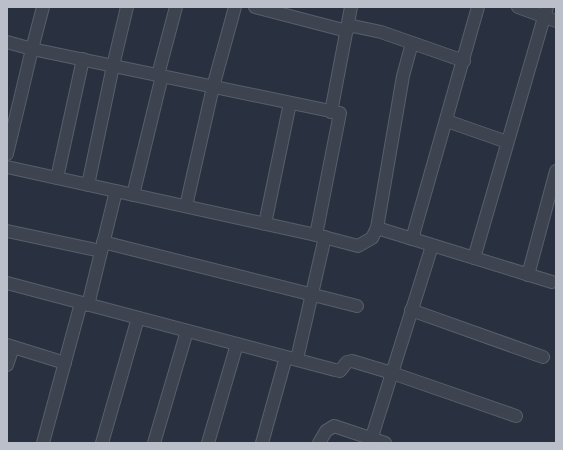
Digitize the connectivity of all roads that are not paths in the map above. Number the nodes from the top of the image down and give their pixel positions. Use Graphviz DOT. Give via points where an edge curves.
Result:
graph roads {
  1 [pos="43,7"];
  2 [pos="127,7"];
  3 [pos="176,7"];
  4 [pos="235,7"];
  5 [pos="255,7"];
  6 [pos="351,7"];
  7 [pos="478,7"];
  8 [pos="518,7"];
  9 [pos="545,12"];
  10 [pos="556,20"];
  11 [pos="348,28"];
  12 [pos="7,42"];
  13 [pos="412,43"];
  14 [pos="32,49"];
  15 [pos="83,60"];
  16 [pos="464,61"];
  17 [pos="113,66"];
  18 [pos="160,76"];
  19 [pos="213,87"];
  20 [pos="290,103"];
  21 [pos="331,112"];
  22 [pos="447,121"];
  23 [pos="507,142"];
  24 [pos="7,154"];
  25 [pos="7,167"];
  26 [pos="556,171"];
  27 [pos="56,178"];
  28 [pos="88,185"];
  29 [pos="116,191"];
  30 [pos="133,195"];
  31 [pos="186,206"];
  32 [pos="265,224"];
  33 [pos="377,228"];
  34 [pos="7,231"];
  35 [pos="320,236"];
  36 [pos="412,239"];
  37 [pos="432,246"];
  38 [pos="102,247"];
  39 [pos="474,258"];
  40 [pos="528,275"];
  41 [pos="552,282"];
  42 [pos="7,284"];
  43 [pos="312,295"];
  44 [pos="85,304"];
  45 [pos="357,306"];
  46 [pos="411,310"];
  47 [pos="138,318"];
  48 [pos="187,331"];
  49 [pos="237,344"];
  50 [pos="10,346"];
  51 [pos="543,357"];
  52 [pos="292,358"];
  53 [pos="65,363"];
  54 [pos="7,365"];
  55 [pos="392,373"];
  56 [pos="516,416"];
  57 [pos="371,441"];
  58 [pos="43,443"];
  59 [pos="102,443"];
  60 [pos="154,443"];
  61 [pos="208,443"];
  62 [pos="262,443"];
  63 [pos="319,443"];
  64 [pos="385,443"];
  1 -- 14 [label="street"];
  2 -- 17 [label="street"];
  3 -- 18 [label="street"];
  4 -- 19 [label="street"];
  5 -- 11 [label="street"];
  6 -- 11 [label="street"];
  7 -- 16 [label="street"];
  8 -- 9 [label="street"];
  9 -- 10 [label="street"];
  9 -- 23 [label="street"];
  11 -- 13 [label="street" via="381,32"];
  11 -- 21 [label="street"];
  12 -- 14 [label="street"];
  13 -- 16 [label="street"];
  13 -- 33 [label="street" via="403,76"];
  14 -- 15 [label="street"];
  14 -- 24 [label="street"];
  15 -- 17 [label="street"];
  15 -- 27 [label="street"];
  16 -- 22 [label="street"];
  17 -- 18 [label="street"];
  17 -- 28 [label="street"];
  18 -- 19 [label="street"];
  18 -- 30 [label="street"];
  19 -- 20 [label="street"];
  19 -- 31 [label="street"];
  20 -- 21 [label="street"];
  20 -- 32 [label="street"];
  21 -- 35 [label="street" via="340,114"];
  22 -- 23 [label="street"];
  22 -- 36 [label="street"];
  23 -- 39 [label="street"];
  25 -- 27 [label="street"];
  26 -- 40 [label="street"];
  27 -- 28 [label="street"];
  28 -- 29 [label="street"];
  29 -- 30 [label="street"];
  29 -- 38 [label="street"];
  30 -- 31 [label="street"];
  31 -- 32 [label="street"];
  32 -- 35 [label="street"];
  33 -- 35 [label="street" via="372,238 358,246"];
  33 -- 36 [label="street"];
  34 -- 38 [label="street"];
  35 -- 43 [label="street"];
  36 -- 37 [label="street"];
  37 -- 39 [label="street"];
  37 -- 46 [label="street"];
  38 -- 43 [label="street"];
  38 -- 44 [label="street"];
  39 -- 40 [label="street"];
  40 -- 41 [label="street"];
  42 -- 44 [label="street"];
  43 -- 45 [label="street"];
  43 -- 52 [label="street"];
  44 -- 47 [label="street"];
  44 -- 53 [label="street"];
  46 -- 51 [label="street"];
  46 -- 55 [label="street"];
  47 -- 48 [label="street"];
  47 -- 59 [label="street"];
  48 -- 49 [label="street"];
  48 -- 60 [label="street"];
  49 -- 52 [label="street"];
  49 -- 61 [label="street"];
  50 -- 53 [label="street"];
  50 -- 54 [label="street"];
  52 -- 55 [label="street" via="340,371 347,362 352,361"];
  52 -- 62 [label="street"];
  53 -- 58 [label="street"];
  55 -- 56 [label="street"];
  55 -- 57 [label="street"];
  57 -- 63 [label="street" via="334,426 326,431"];
  57 -- 64 [label="street"];
}
